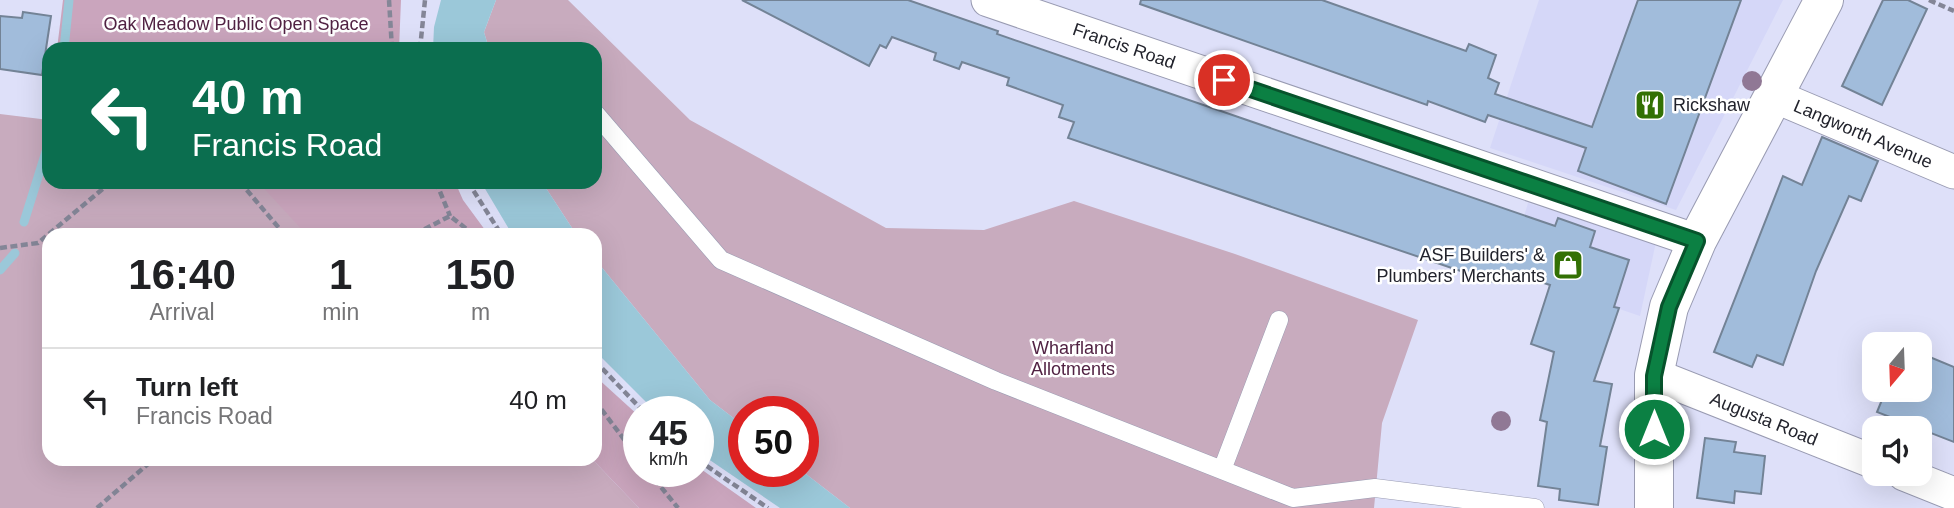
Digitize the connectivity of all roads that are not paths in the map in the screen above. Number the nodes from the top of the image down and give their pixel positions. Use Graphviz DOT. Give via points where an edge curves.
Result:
graph roads {
  1 [pos="988,0"];
  2 [pos="1824,0"];
  3 [pos="1772,95"];
  4 [pos="602,121"];
  5 [pos="1954,172"];
  6 [pos="1697,241"];
  7 [pos="1279,320"];
  8 [pos="1654,376"];
  9 [pos="1862,457"];
  10 [pos="1222,470"];
  11 [pos="1932,485"];
  12 [pos="1954,494"];
  13 [pos="1535,508"];
  14 [pos="1654,508"];
  1 -- 6 [label="street, Francis Road"];
  2 -- 3 [label="main road"];
  3 -- 5 [label="street, Langworth Avenue"];
  3 -- 6 [label="main road"];
  4 -- 10 [label="lane" via="721,260 996,381"];
  6 -- 8 [label="main road" via="1669,307"];
  7 -- 10 [label="lane"];
  8 -- 9 [label="street, Augusta Road"];
  8 -- 14 [label="main road"];
  10 -- 13 [label="lane" via="1293,498 1376,488"];
  11 -- 12 [label="street"];
}
